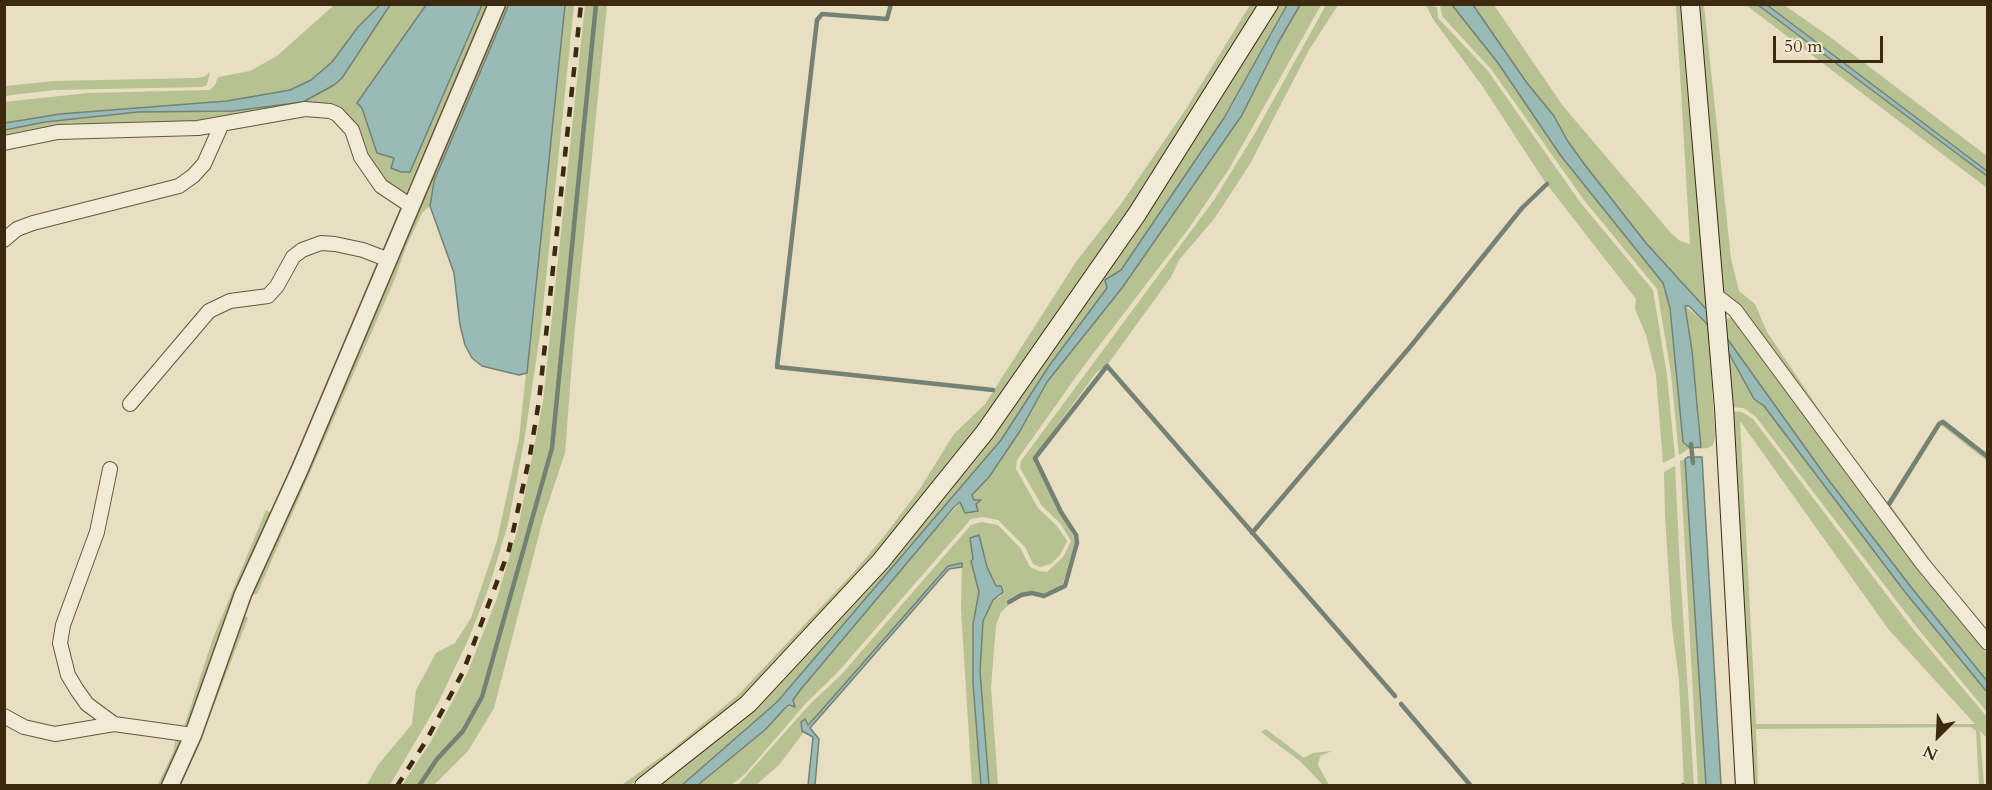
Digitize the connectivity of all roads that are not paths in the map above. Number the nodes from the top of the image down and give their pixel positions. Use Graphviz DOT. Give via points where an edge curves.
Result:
graph roads {
  1 [pos="497,4"];
  2 [pos="1269,4"];
  3 [pos="1690,4"];
  4 [pos="221,126"];
  5 [pos="4,143"];
  6 [pos="411,206"];
  7 [pos="4,240"];
  8 [pos="389,260"];
  9 [pos="1714,303"];
  10 [pos="130,404"];
  11 [pos="111,469"];
  12 [pos="1988,643"];
  13 [pos="4,716"];
  14 [pos="114,724"];
  15 [pos="193,735"];
  16 [pos="170,786"];
  17 [pos="644,786"];
  18 [pos="1745,786"];
  1 -- 6 [label="street"];
  2 -- 17 [label="main road" via="1137,214 985,432 881,561 748,704"];
  3 -- 9 [label="main road"];
  4 -- 5 [label="street" via="58,132"];
  4 -- 6 [label="street" via="304,109 330,111 352,130 361,157 381,186"];
  4 -- 7 [label="street" via="204,164 186,182 33,223"];
  6 -- 8 [label="street"];
  8 -- 10 [label="street" via="335,244 321,243 302,250 293,257 268,296 230,301 209,311"];
  8 -- 15 [label="street" via="243,594"];
  9 -- 12 [label="street" via="1735,310 1922,563"];
  9 -- 18 [label="main road"];
  11 -- 14 [label="street" via="97,532 60,643 68,675 77,690 87,704"];
  13 -- 14 [label="street" via="24,727 55,734"];
  14 -- 15 [label="street"];
  15 -- 16 [label="street"];
}
